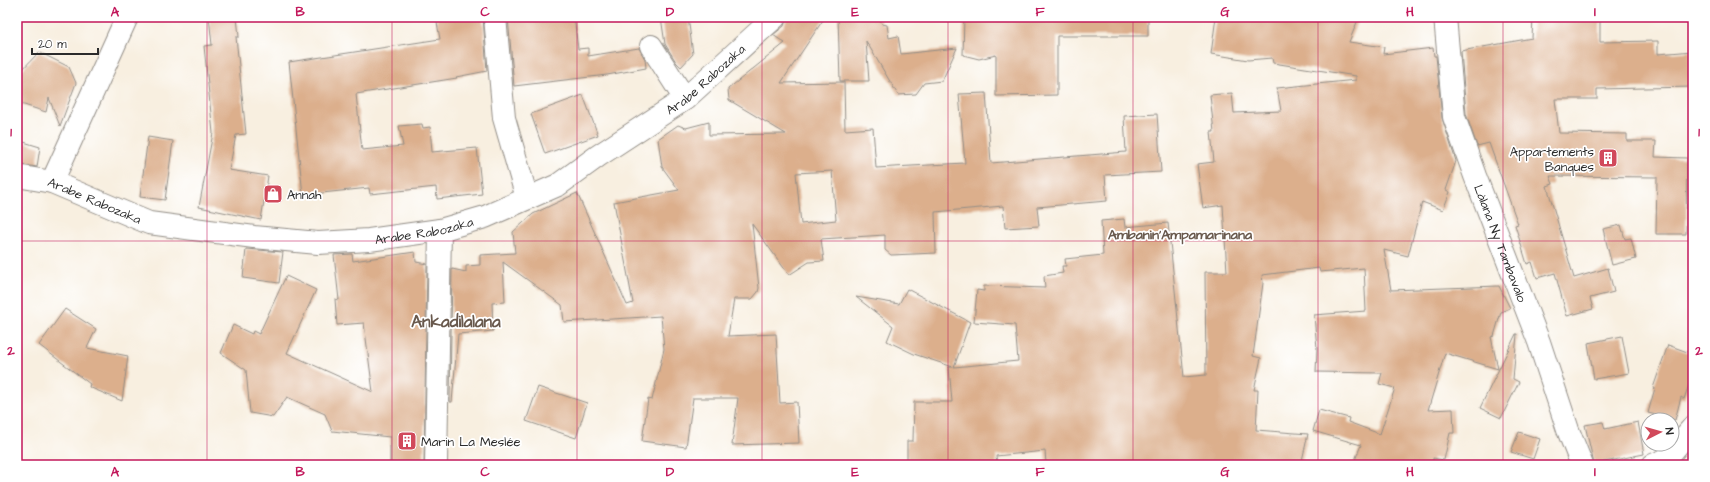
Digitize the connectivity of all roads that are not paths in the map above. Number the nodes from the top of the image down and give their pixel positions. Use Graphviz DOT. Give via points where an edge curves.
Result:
graph roads {
  1 [pos="127,17"];
  2 [pos="495,17"];
  3 [pos="775,17"];
  4 [pos="1445,17"];
  5 [pos="651,46"];
  6 [pos="685,98"];
  7 [pos="17,176"];
  8 [pos="52,182"];
  9 [pos="527,198"];
  10 [pos="440,230"];
  11 [pos="1693,427"];
  12 [pos="1582,464"];
  13 [pos="436,465"];
  14 [pos="1653,465"];
  1 -- 8 [label="street"];
  2 -- 9 [label="street" via="504,118"];
  3 -- 6 [label="street, Arabe Rabozaka"];
  4 -- 12 [label="street, Làlana Ny Tambavalo" via="1454,117"];
  5 -- 6 [label="street"];
  6 -- 9 [label="street, Arabe Rabozaka" via="558,185"];
  7 -- 8 [label="street, Arabe Rabozaka"];
  8 -- 10 [label="street, Arabe Rabozaka" via="149,223 254,237 318,243 369,240"];
  9 -- 10 [label="street, Arabe Rabozaka" via="485,217"];
  10 -- 13 [label="street"];
  11 -- 14 [label="street" via="1665,460"];
}
